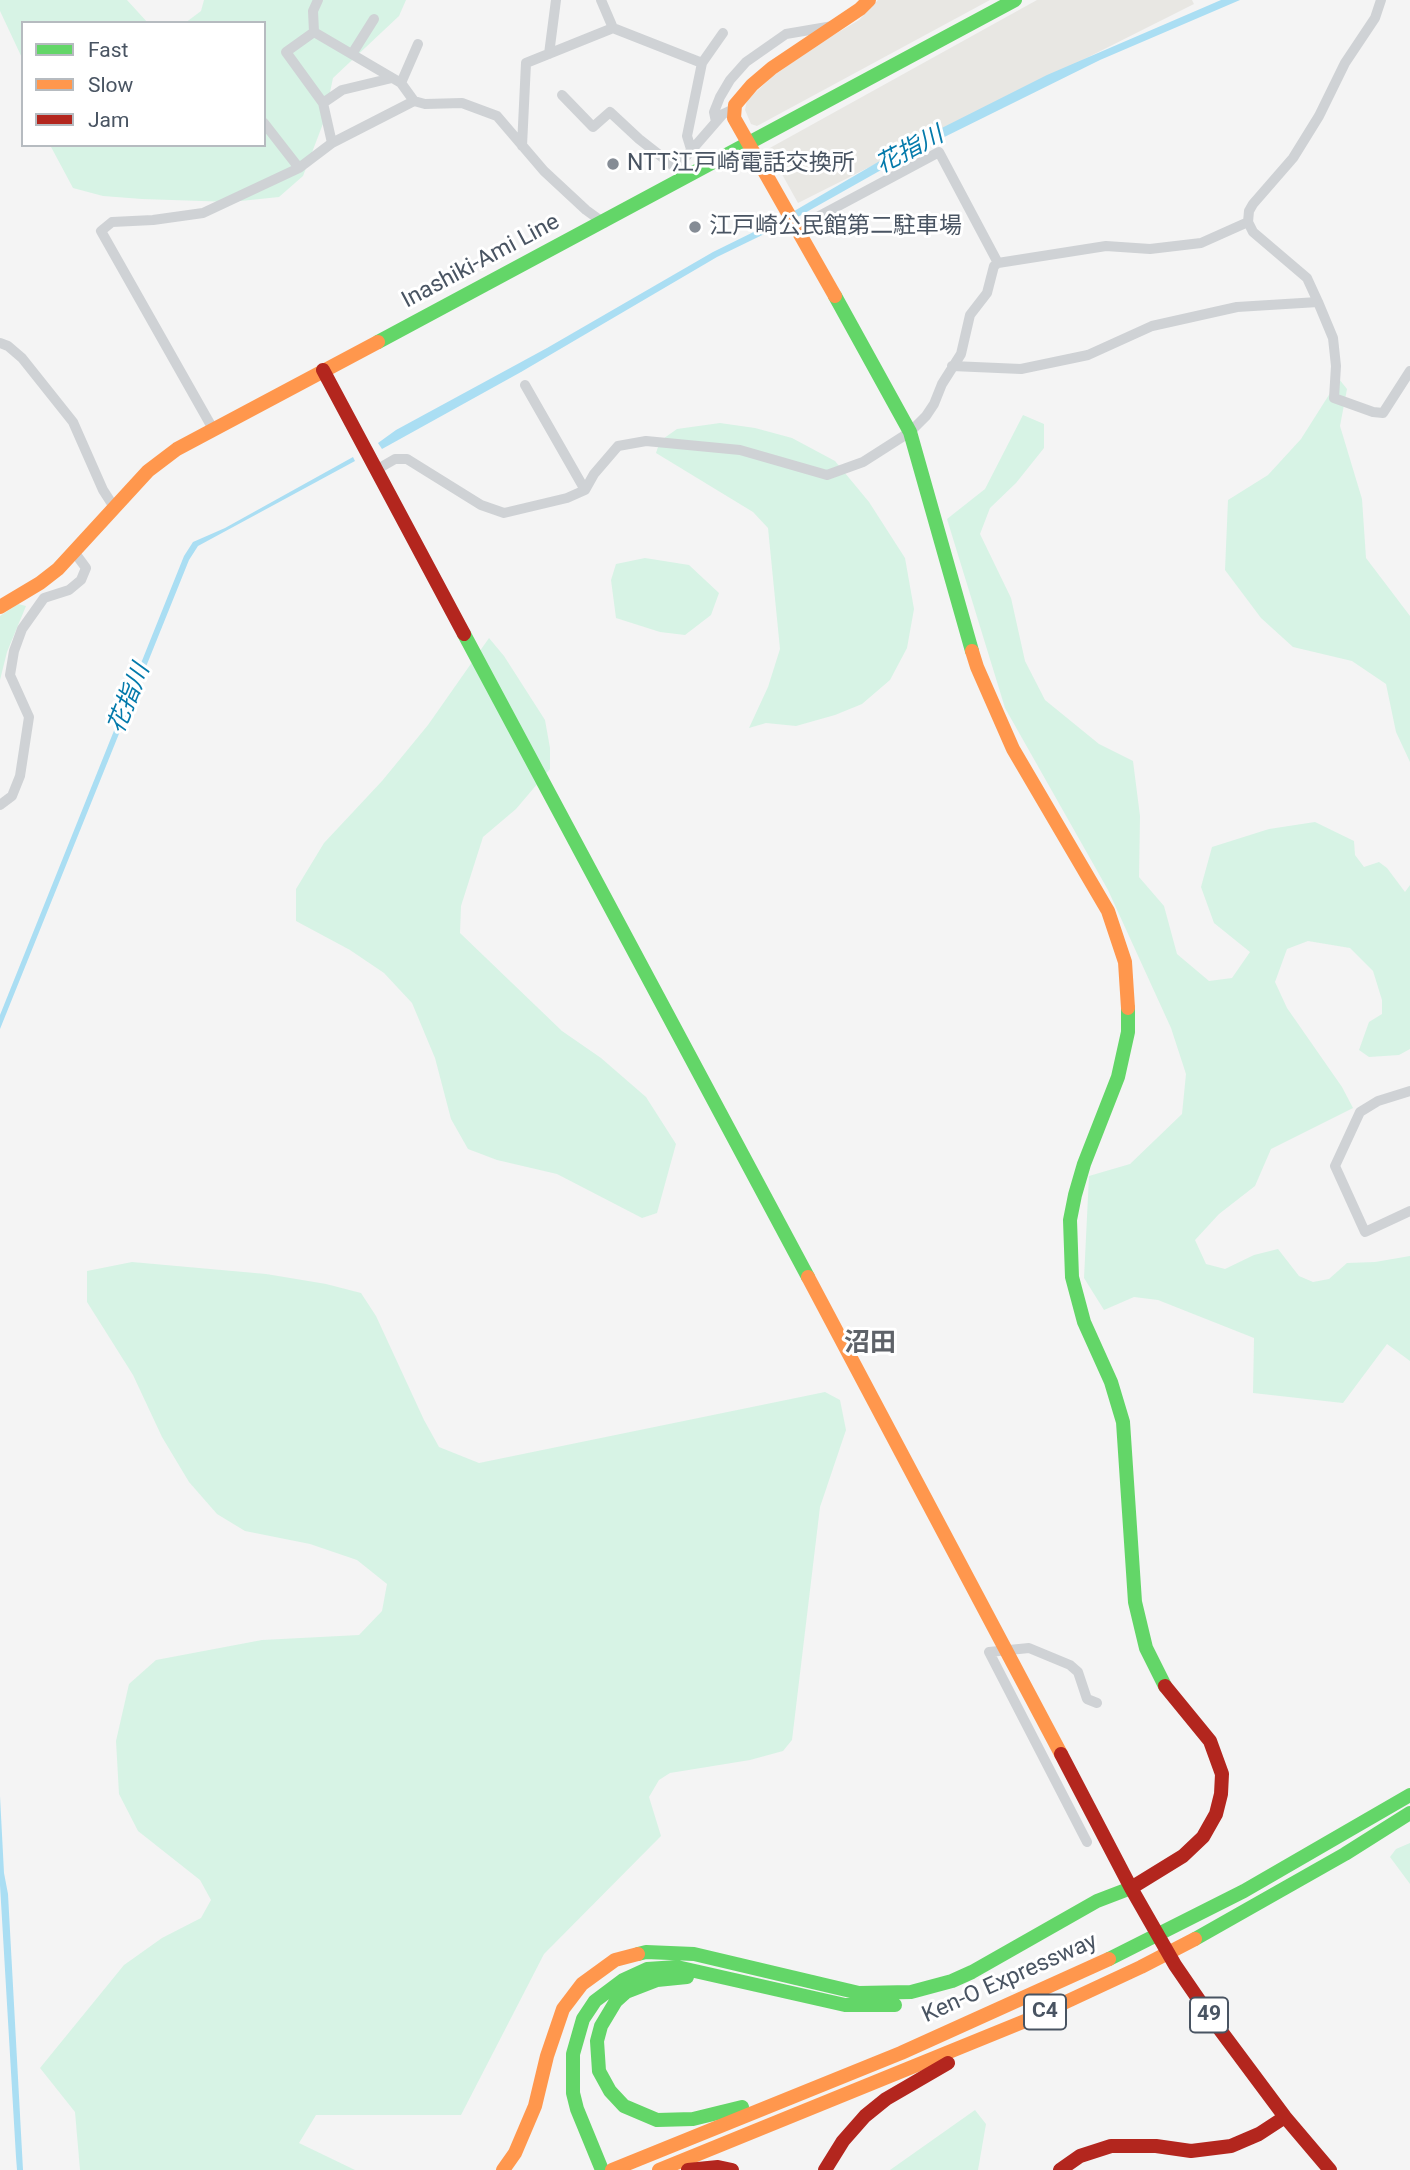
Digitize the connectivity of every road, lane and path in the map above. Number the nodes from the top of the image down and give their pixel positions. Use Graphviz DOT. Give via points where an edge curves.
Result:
graph roads {
  1 [pos="318,0"];
  2 [pos="556,0"];
  3 [pos="601,0"];
  4 [pos="869,0"];
  5 [pos="1015,0"];
  6 [pos="1381,0"];
  7 [pos="374,19"];
  8 [pos="833,26"];
  9 [pos="613,28"];
  10 [pos="314,32"];
  11 [pos="723,33"];
  12 [pos="418,44"];
  13 [pos="352,54"];
  14 [pos="549,54"];
  15 [pos="702,63"];
  16 [pos="397,81"];
  17 [pos="562,94"];
  18 [pos="414,101"];
  19 [pos="323,103"];
  20 [pos="734,109"];
  21 [pos="716,122"];
  22 [pos="266,126"];
  23 [pos="332,143"];
  24 [pos="749,145"];
  25 [pos="522,146"];
  26 [pos="691,149"];
  27 [pos="299,168"];
  28 [pos="1248,222"];
  29 [pos="604,223"];
  30 [pos="796,227"];
  31 [pos="998,263"];
  32 [pos="1318,302"];
  33 [pos="0,343"];
  34 [pos="952,366"];
  35 [pos="323,370"];
  36 [pos="1410,371"];
  37 [pos="525,385"];
  38 [pos="213,429"];
  39 [pos="910,432"];
  40 [pos="376,470"];
  41 [pos="584,490"];
  42 [pos="114,507"];
  43 [pos="75,553"];
  44 [pos="0,607"];
  45 [pos="0,805"];
  46 [pos="1410,1091"];
  47 [pos="1410,1211"];
  48 [pos="1005,1650"];
  49 [pos="1097,1703"];
  50 [pos="1410,1795"];
  51 [pos="1410,1813"];
  52 [pos="1087,1842"];
  53 [pos="1131,1888"];
  54 [pos="727,1962"];
  55 [pos="722,1978"];
  56 [pos="911,1997"];
  57 [pos="1025,2021"];
  58 [pos="832,2079"];
  59 [pos="1285,2117"];
  60 [pos="592,2162"];
  61 [pos="503,2170"];
  62 [pos="602,2170"];
  63 [pos="612,2170"];
  64 [pos="659,2170"];
  65 [pos="688,2170"];
  66 [pos="732,2170"];
  67 [pos="825,2170"];
  68 [pos="1060,2170"];
  69 [pos="1331,2170"];
  1 -- 10 [label="street" via="313,11"];
  2 -- 14 [label="street"];
  3 -- 9 [label="street"];
  4 -- 8 [label="main road"];
  5 -- 24 [label="main road, Inashiki-Ami Line"];
  6 -- 28 [label="street" via="1319,116 1293,158 1253,204"];
  7 -- 13 [label="street"];
  8 -- 20 [label="main road" via="772,68 743,93"];
  8 -- 21 [label="street" via="786,34 746,62 720,97 714,112"];
  9 -- 14 [label="street"];
  9 -- 15 [label="street"];
  10 -- 13 [label="street"];
  10 -- 19 [label="street" via="286,52"];
  11 -- 15 [label="street"];
  12 -- 16 [label="street"];
  13 -- 16 [label="street"];
  14 -- 25 [label="street" via="526,63"];
  15 -- 26 [label="street" via="687,136"];
  16 -- 18 [label="street"];
  16 -- 19 [label="street" via="342,90"];
  17 -- 26 [label="street" via="593,127 610,112 676,168"];
  18 -- 23 [label="street"];
  18 -- 25 [label="street" via="462,103 497,116"];
  19 -- 23 [label="street"];
  20 -- 21 [label="street"];
  20 -- 24 [label="main road" via="736,124"];
  21 -- 26 [label="street"];
  22 -- 27 [label="street"];
  23 -- 27 [label="street"];
  24 -- 29 [label="main road, Inashiki-Ami Line"];
  24 -- 30 [label="main road"];
  25 -- 29 [label="street"];
  27 -- 38 [label="street" via="203,213 112,222 101,231"];
  28 -- 31 [label="street" via="1201,243 1150,249 1106,246"];
  28 -- 32 [label="street" via="1253,233 1307,278"];
  29 -- 35 [label="main road, Inashiki-Ami Line"];
  30 -- 31 [label="street" via="939,152"];
  30 -- 39 [label="main road"];
  31 -- 34 [label="street" via="987,293 970,315 961,354"];
  32 -- 34 [label="street" via="1225,310 1152,326 1088,355 1021,369"];
  32 -- 36 [label="street" via="1333,338 1334,398 1383,413"];
  33 -- 42 [label="street" via="22,358 73,422"];
  34 -- 39 [label="street" via="934,404"];
  35 -- 38 [label="main road, Inashiki-Ami Line"];
  35 -- 40 [label="main road"];
  37 -- 41 [label="street"];
  38 -- 42 [label="main road, Inashiki-Ami Line" via="162,459"];
  39 -- 41 [label="street" via="863,462 827,475 740,450 646,440 618,446"];
  39 -- 53 [label="main road" via="976,667 1013,749 1108,911 1125,962 1128,1032 1118,1077 1075,1195 1070,1220 1072,1276 1084,1322 1123,1422 1135,1602 1146,1648 1165,1687 1210,1741 1222,1774 1217,1808 1203,1837 1183,1856"];
  40 -- 41 [label="street" via="407,458 481,505 503,513"];
  40 -- 48 [label="main road"];
  42 -- 43 [label="main road, Inashiki-Ami Line"];
  43 -- 44 [label="main road, Inashiki-Ami Line" via="40,583"];
  43 -- 45 [label="street" via="86,568 81,580 69,590 44,598 22,629 15,651 10,675 29,717 20,776 12,796"];
  46 -- 47 [label="street" via="1360,1112 1335,1167 1365,1232"];
  48 -- 49 [label="street" via="1029,1648 1070,1665 1087,1699"];
  48 -- 52 [label="street" via="989,1652"];
  48 -- 53 [label="main road"];
  50 -- 58 [label="main road, Ken-O Expressway / C4" via="1244,1891 1127,1951 901,2053"];
  51 -- 57 [label="main road, Ken-O Expressway / C4" via="1247,1911"];
  53 -- 56 [label="main road" via="1105,1897 937,1991"];
  53 -- 59 [label="main road, 49" via="1175,1965"];
  54 -- 56 [label="main road" via="859,1993"];
  54 -- 60 [label="main road" via="671,1956 636,1962 604,1978 580,2002 562,2042 561,2075 566,2102"];
  54 -- 61 [label="main road" via="694,1954 646,1952 615,1960 582,1984 563,2010 530,2119"];
  55 -- 56 [label="main road" via="845,2005 879,2006"];
  55 -- 58 [label="main road" via="657,1980 616,2001 601,2026 597,2051 599,2071 617,2100 646,2117 676,2121 753,2104"];
  55 -- 60 [label="main road" via="677,1967 647,1969 611,1987 595,2001 577,2036 572,2074"];
  57 -- 64 [label="main road, Ken-O Expressway / C4"];
  57 -- 67 [label="main road" via="886,2099 851,2131"];
  58 -- 63 [label="main road, Ken-O Expressway / C4"];
  59 -- 68 [label="main road" via="1231,2146 1202,2151 1111,2146"];
  59 -- 69 [label="main road, 49"];
  60 -- 62 [label="main road"];
  65 -- 66 [label="main road"];
}
